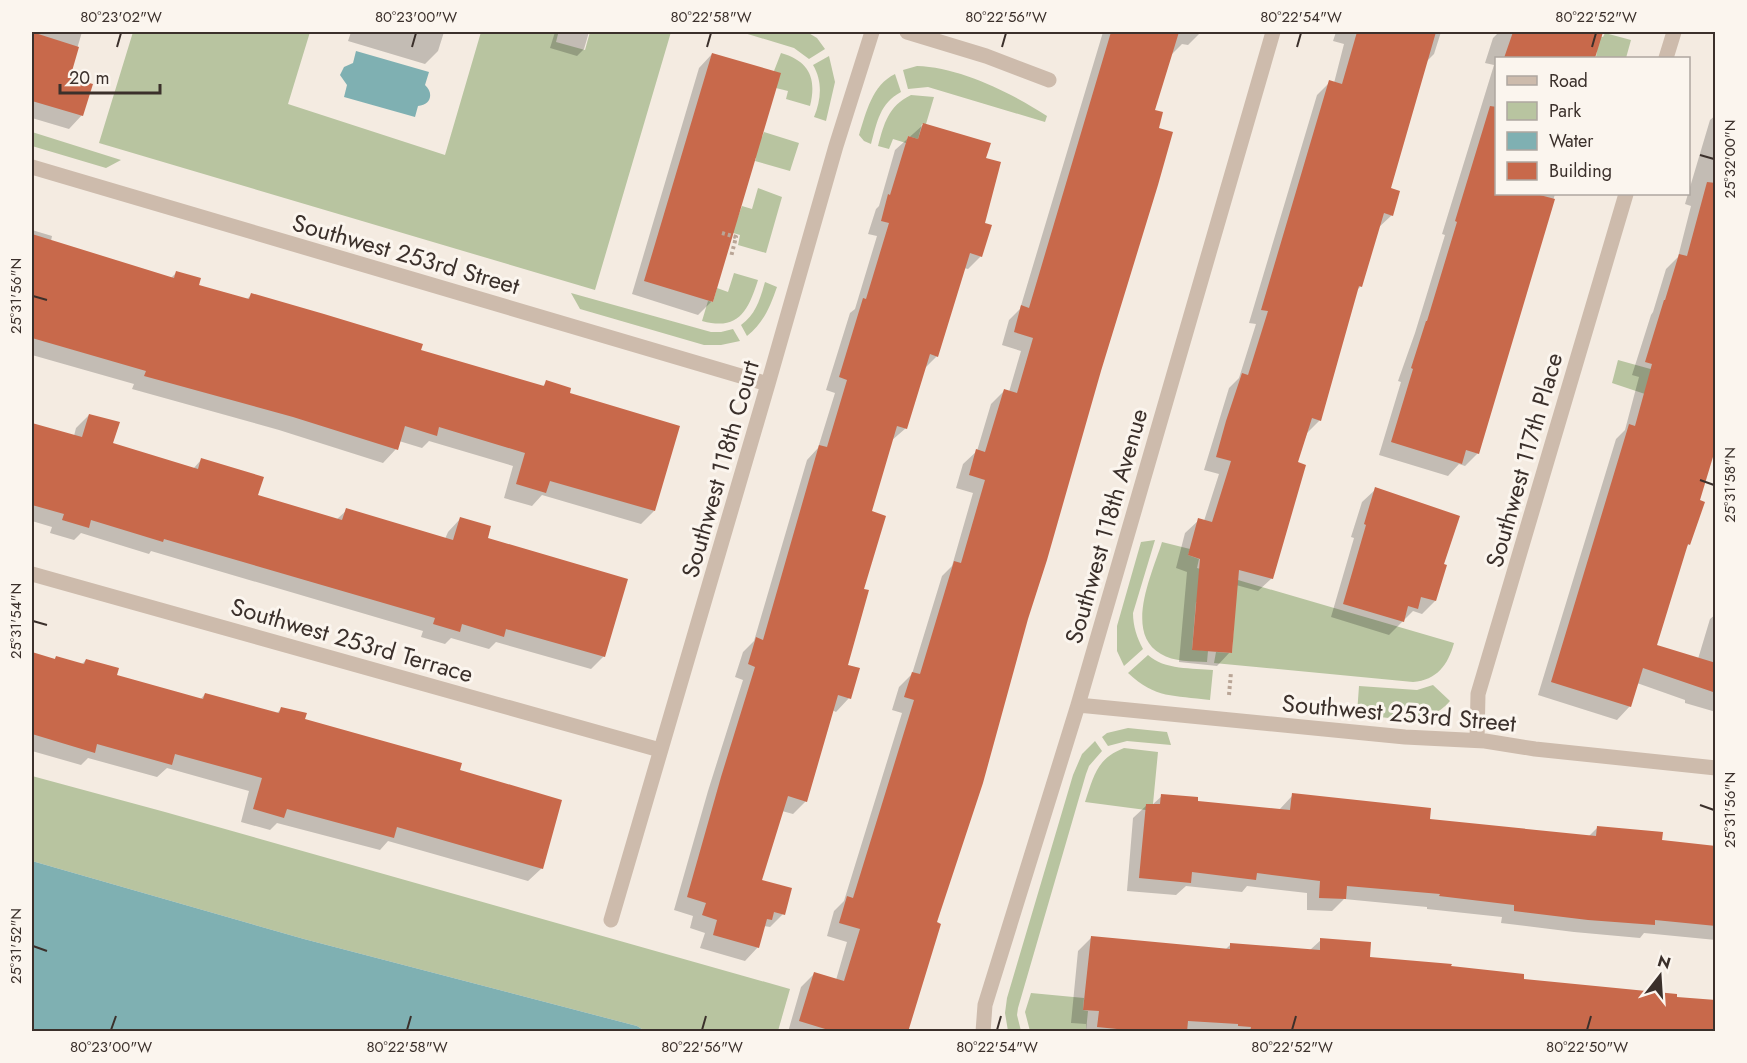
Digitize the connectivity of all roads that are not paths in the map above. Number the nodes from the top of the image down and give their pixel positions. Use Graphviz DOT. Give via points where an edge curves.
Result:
graph roads {
  1 [pos="872,32"];
  2 [pos="907,32"];
  3 [pos="1273,32"];
  4 [pos="1674,32"];
  5 [pos="1666,57"];
  6 [pos="1049,80"];
  7 [pos="32,167"];
  8 [pos="1626,195"];
  9 [pos="768,384"];
  10 [pos="32,574"];
  11 [pos="1078,705"];
  12 [pos="1477,740"];
  13 [pos="660,750"];
  14 [pos="1716,768"];
  15 [pos="611,920"];
  16 [pos="983,1032"];
  1 -- 9 [label="street, Southwest 118th Court"];
  2 -- 6 [label="street"];
  3 -- 11 [label="street, Southwest 118th Avenue"];
  4 -- 5 [label="street"];
  7 -- 9 [label="street, Southwest 253rd Street"];
  8 -- 12 [label="street, Southwest 117th Place" via="1478,694"];
  9 -- 13 [label="street, Southwest 118th Court"];
  10 -- 13 [label="street, Southwest 253rd Terrace"];
  11 -- 12 [label="street, Southwest 253rd Street" via="1405,737"];
  11 -- 16 [label="street, Southwest 118th Avenue" via="985,1005"];
  12 -- 14 [label="street, Southwest 253rd Street"];
  13 -- 15 [label="street, Southwest 118th Court"];
}
